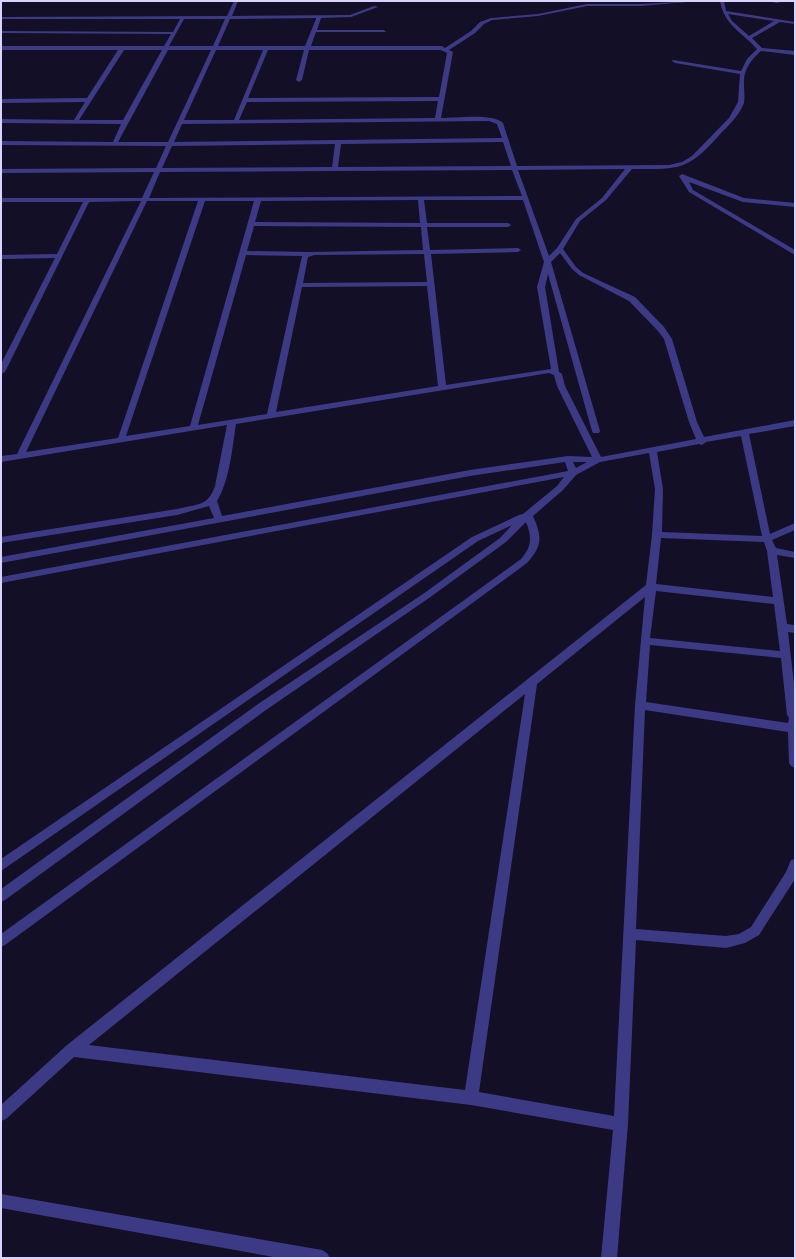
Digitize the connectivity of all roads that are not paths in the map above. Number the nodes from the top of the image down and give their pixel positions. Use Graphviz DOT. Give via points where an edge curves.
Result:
graph roads {
  1 [pos="236,1"];
  2 [pos="696,1"];
  3 [pos="722,1"];
  4 [pos="767,1"];
  5 [pos="778,2"];
  6 [pos="376,7"];
  7 [pos="724,12"];
  8 [pos="230,16"];
  9 [pos="183,17"];
  10 [pos="317,17"];
  11 [pos="1,18"];
  12 [pos="780,20"];
  13 [pos="795,23"];
  14 [pos="314,31"];
  15 [pos="384,31"];
  16 [pos="3,32"];
  17 [pos="174,33"];
  18 [pos="1,38"];
  19 [pos="748,38"];
  20 [pos="1,48"];
  21 [pos="122,48"];
  22 [pos="165,48"];
  23 [pos="215,48"];
  24 [pos="266,48"];
  25 [pos="307,49"];
  26 [pos="447,49"];
  27 [pos="760,49"];
  28 [pos="795,53"];
  29 [pos="675,61"];
  30 [pos="743,73"];
  31 [pos="299,80"];
  32 [pos="441,99"];
  33 [pos="87,100"];
  34 [pos="244,100"];
  35 [pos="1,101"];
  36 [pos="438,120"];
  37 [pos="1,121"];
  38 [pos="236,121"];
  39 [pos="75,122"];
  40 [pos="124,122"];
  41 [pos="181,122"];
  42 [pos="505,140"];
  43 [pos="338,142"];
  44 [pos="1,143"];
  45 [pos="115,143"];
  46 [pos="170,144"];
  47 [pos="514,167"];
  48 [pos="630,167"];
  49 [pos="669,167"];
  50 [pos="335,169"];
  51 [pos="1,171"];
  52 [pos="158,171"];
  53 [pos="683,177"];
  54 [pos="526,198"];
  55 [pos="258,199"];
  56 [pos="421,199"];
  57 [pos="1,200"];
  58 [pos="87,200"];
  59 [pos="202,200"];
  60 [pos="144,201"];
  61 [pos="795,205"];
  62 [pos="251,224"];
  63 [pos="424,224"];
  64 [pos="508,225"];
  65 [pos="560,249"];
  66 [pos="518,250"];
  67 [pos="427,252"];
  68 [pos="243,253"];
  69 [pos="795,253"];
  70 [pos="308,254"];
  71 [pos="59,256"];
  72 [pos="1,257"];
  73 [pos="548,262"];
  74 [pos="431,284"];
  75 [pos="299,285"];
  76 [pos="1,372"];
  77 [pos="555,372"];
  78 [pos="442,387"];
  79 [pos="271,416"];
  80 [pos="232,422"];
  81 [pos="795,424"];
  82 [pos="194,429"];
  83 [pos="596,431"];
  84 [pos="744,432"];
  85 [pos="121,440"];
  86 [pos="702,442"];
  87 [pos="653,451"];
  88 [pos="20,456"];
  89 [pos="568,458"];
  90 [pos="1,459"];
  91 [pos="598,460"];
  92 [pos="573,473"];
  93 [pos="212,501"];
  94 [pos="528,515"];
  95 [pos="219,520"];
  96 [pos="795,526"];
  97 [pos="657,535"];
  98 [pos="767,539"];
  99 [pos="1,540"];
  100 [pos="772,551"];
  101 [pos="795,555"];
  102 [pos="1,560"];
  103 [pos="1,580"];
  104 [pos="651,588"];
  105 [pos="778,601"];
  106 [pos="782,627"];
  107 [pos="795,629"];
  108 [pos="645,641"];
  109 [pos="786,656"];
  110 [pos="532,682"];
  111 [pos="640,705"];
  112 [pos="794,716"];
  113 [pos="793,728"];
  114 [pos="795,763"];
  115 [pos="795,864"];
  116 [pos="1,866"];
  117 [pos="1,896"];
  118 [pos="631,934"];
  119 [pos="1,942"];
  120 [pos="72,1050"];
  121 [pos="471,1098"];
  122 [pos="1,1114"];
  123 [pos="621,1124"];
  124 [pos="1,1201"];
  125 [pos="264,1253"];
  126 [pos="322,1258"];
  127 [pos="609,1258"];
  1 -- 8 [label="street"];
  2 -- 26 [label="street" via="587,5 491,19"];
  3 -- 7 [label="street"];
  4 -- 5 [label="street"];
  6 -- 10 [label="street" via="351,16"];
  7 -- 12 [label="street"];
  7 -- 19 [label="street" via="733,25"];
  8 -- 9 [label="street"];
  8 -- 10 [label="street"];
  8 -- 23 [label="street"];
  9 -- 11 [label="street"];
  9 -- 17 [label="street"];
  10 -- 14 [label="street" via="319,18"];
  12 -- 13 [label="street"];
  12 -- 19 [label="street"];
  14 -- 15 [label="street"];
  14 -- 25 [label="street"];
  16 -- 17 [label="street"];
  16 -- 18 [label="street"];
  17 -- 22 [label="street"];
  19 -- 27 [label="street"];
  20 -- 21 [label="street"];
  21 -- 22 [label="street"];
  21 -- 33 [label="street"];
  22 -- 23 [label="street"];
  22 -- 40 [label="street"];
  23 -- 24 [label="street"];
  23 -- 41 [label="street"];
  24 -- 25 [label="street"];
  24 -- 34 [label="street"];
  25 -- 26 [label="street"];
  25 -- 31 [label="street"];
  26 -- 32 [label="street" via="450,52"];
  27 -- 28 [label="street"];
  27 -- 30 [label="street" via="748,60"];
  29 -- 30 [label="street"];
  30 -- 49 [label="street" via="742,96 735,114 690,160"];
  32 -- 34 [label="street"];
  32 -- 36 [label="street"];
  33 -- 35 [label="street"];
  33 -- 39 [label="street"];
  34 -- 38 [label="street"];
  36 -- 38 [label="street"];
  36 -- 42 [label="street" via="496,120 500,123"];
  37 -- 39 [label="street"];
  38 -- 41 [label="street"];
  39 -- 40 [label="street"];
  40 -- 45 [label="street"];
  41 -- 46 [label="street"];
  42 -- 43 [label="street"];
  42 -- 47 [label="street"];
  43 -- 46 [label="street"];
  43 -- 50 [label="street"];
  44 -- 45 [label="street"];
  45 -- 46 [label="street"];
  46 -- 52 [label="street"];
  47 -- 48 [label="street"];
  47 -- 50 [label="street"];
  47 -- 54 [label="street"];
  48 -- 49 [label="street"];
  48 -- 65 [label="street" via="604,199 578,220"];
  49 -- 53 [label="street"];
  50 -- 52 [label="street"];
  51 -- 52 [label="street"];
  52 -- 60 [label="street"];
  53 -- 61 [label="street" via="743,200"];
  53 -- 69 [label="street" via="695,194"];
  54 -- 56 [label="street"];
  54 -- 73 [label="street"];
  55 -- 56 [label="street"];
  55 -- 59 [label="street"];
  55 -- 62 [label="street"];
  56 -- 63 [label="street"];
  57 -- 58 [label="street"];
  58 -- 60 [label="street"];
  58 -- 71 [label="street"];
  59 -- 60 [label="street"];
  59 -- 85 [label="street"];
  60 -- 88 [label="street"];
  62 -- 63 [label="street"];
  62 -- 68 [label="street"];
  63 -- 64 [label="street"];
  63 -- 67 [label="street"];
  65 -- 73 [label="street"];
  65 -- 86 [label="street" via="581,274 632,299 661,329 668,339 693,422"];
  66 -- 67 [label="street"];
  67 -- 70 [label="street"];
  67 -- 74 [label="street"];
  68 -- 70 [label="street"];
  68 -- 82 [label="street"];
  70 -- 75 [label="street" via="305,256"];
  71 -- 72 [label="street"];
  71 -- 76 [label="street"];
  73 -- 77 [label="street" via="541,287"];
  73 -- 83 [label="street"];
  74 -- 75 [label="street"];
  74 -- 78 [label="street"];
  75 -- 79 [label="street"];
  77 -- 78 [label="street" via="542,371"];
  77 -- 91 [label="street" via="560,377 561,386"];
  78 -- 79 [label="street"];
  79 -- 80 [label="street"];
  80 -- 82 [label="street"];
  80 -- 93 [label="street" via="221,482"];
  81 -- 84 [label="street"];
  82 -- 85 [label="street"];
  84 -- 86 [label="street"];
  84 -- 98 [label="street"];
  85 -- 88 [label="street"];
  86 -- 87 [label="street"];
  87 -- 91 [label="street"];
  87 -- 97 [label="street" via="659,489"];
  88 -- 90 [label="street"];
  89 -- 91 [label="street"];
  89 -- 92 [label="street"];
  89 -- 95 [label="street" via="470,473"];
  91 -- 92 [label="street"];
  92 -- 94 [label="street" via="560,488"];
  92 -- 103 [label="street"];
  93 -- 95 [label="street"];
  93 -- 99 [label="street" via="177,512"];
  94 -- 116 [label="street" via="475,539"];
  94 -- 117 [label="street" via="503,540 426,596 262,707"];
  94 -- 119 [label="street" via="536,536 532,552 524,561"];
  95 -- 102 [label="street"];
  96 -- 98 [label="street"];
  97 -- 98 [label="street"];
  97 -- 104 [label="street"];
  98 -- 100 [label="street"];
  100 -- 101 [label="street"];
  100 -- 105 [label="street"];
  104 -- 105 [label="street"];
  104 -- 108 [label="street"];
  104 -- 110 [label="street"];
  105 -- 106 [label="street"];
  106 -- 107 [label="street"];
  106 -- 109 [label="street"];
  108 -- 109 [label="street"];
  108 -- 111 [label="street"];
  109 -- 112 [label="street"];
  110 -- 120 [label="street"];
  110 -- 121 [label="street"];
  111 -- 113 [label="street"];
  111 -- 118 [label="street"];
  112 -- 113 [label="street"];
  113 -- 114 [label="street"];
  115 -- 118 [label="street" via="755,932 741,939 726,942"];
  118 -- 123 [label="street"];
  120 -- 121 [label="street"];
  120 -- 122 [label="street"];
  121 -- 123 [label="street"];
  123 -- 127 [label="street"];
  124 -- 125 [label="street"];
  125 -- 126 [label="street"];
}
